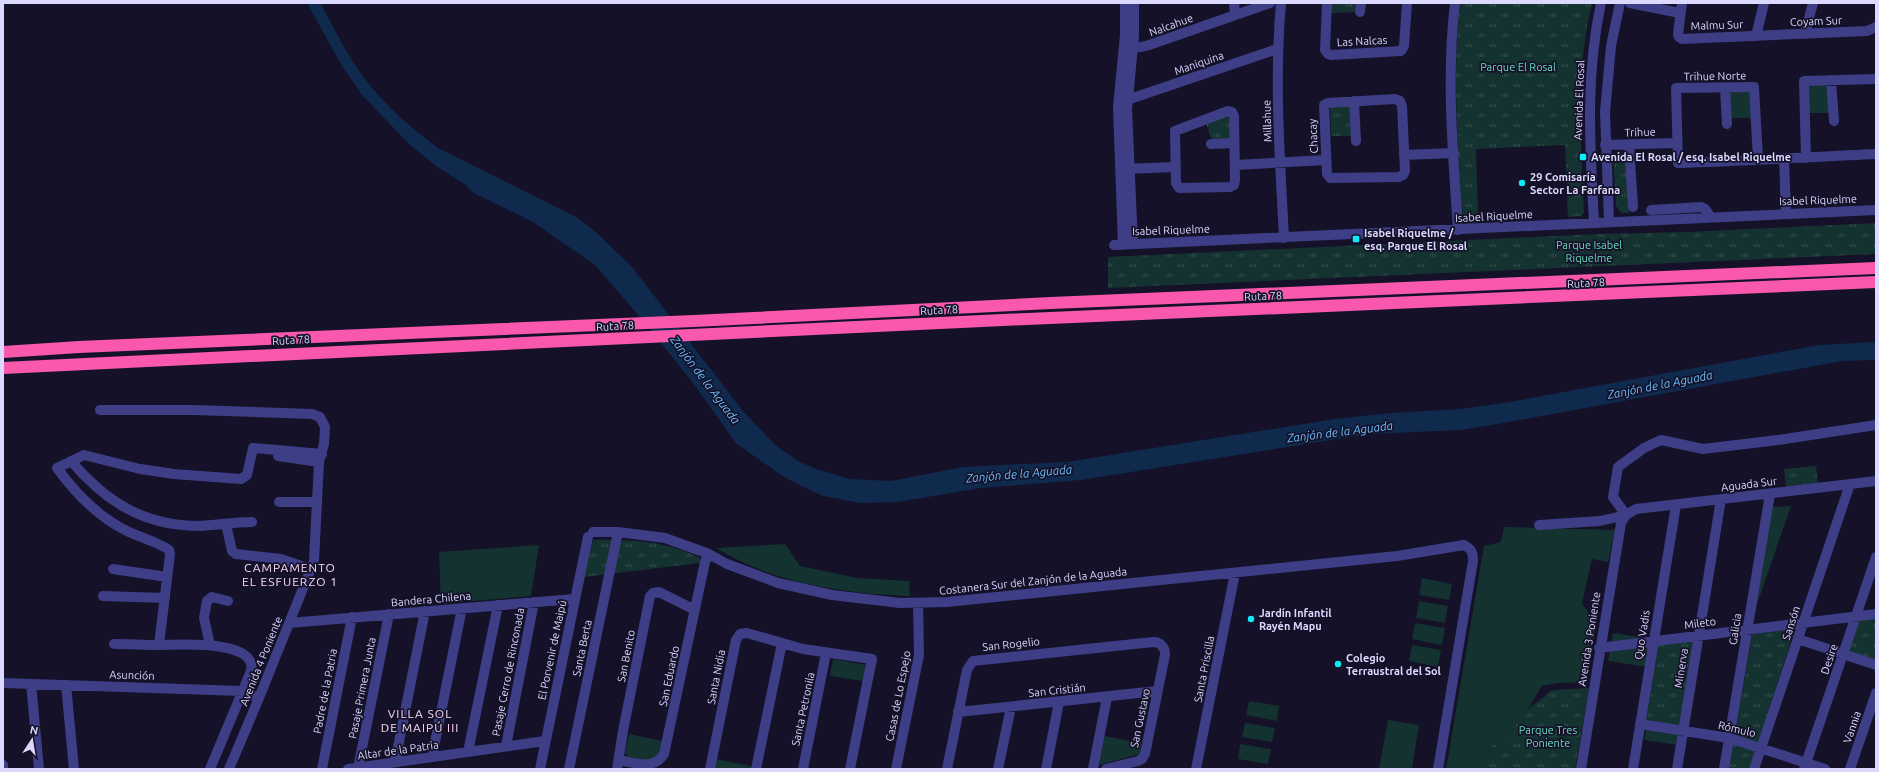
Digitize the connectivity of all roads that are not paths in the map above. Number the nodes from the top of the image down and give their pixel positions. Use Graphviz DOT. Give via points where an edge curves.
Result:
graph roads {
  1 [pos="1125,3"];
  2 [pos="1134,3"];
  3 [pos="1234,3"];
  4 [pos="1270,3"];
  5 [pos="1281,3"];
  6 [pos="1327,3"];
  7 [pos="1407,3"];
  8 [pos="1455,3"];
  9 [pos="1601,3"];
  10 [pos="1620,3"];
  11 [pos="1630,3"];
  12 [pos="1764,3"];
  13 [pos="1813,3"];
  14 [pos="1681,8"];
  15 [pos="1235,15"];
  16 [pos="1876,27"];
  17 [pos="1805,33"];
  18 [pos="1756,36"];
  19 [pos="1594,44"];
  20 [pos="1611,46"];
  21 [pos="1128,47"];
  22 [pos="1277,49"];
  23 [pos="1876,79"];
  24 [pos="1831,80"];
  25 [pos="1725,88"];
  26 [pos="1127,100"];
  27 [pos="1354,101"];
  28 [pos="1834,121"];
  29 [pos="1727,124"];
  30 [pos="1356,141"];
  31 [pos="1234,143"];
  32 [pos="1677,143"];
  33 [pos="1210,144"];
  34 [pos="1605,145"];
  35 [pos="1629,145"];
  36 [pos="1454,153"];
  37 [pos="1876,154"];
  38 [pos="1404,155"];
  39 [pos="1806,158"];
  40 [pos="1784,159"];
  41 [pos="1326,160"];
  42 [pos="1758,160"];
  43 [pos="1280,162"];
  44 [pos="1235,165"];
  45 [pos="1175,166"];
  46 [pos="1125,169"];
  47 [pos="1633,207"];
  48 [pos="1651,210"];
  49 [pos="1876,210"];
  50 [pos="1786,214"];
  51 [pos="1711,217"];
  52 [pos="1609,221"];
  53 [pos="1594,222"];
  54 [pos="1458,230"];
  55 [pos="1284,238"];
  56 [pos="1134,244"];
  57 [pos="1876,268"];
  58 [pos="1876,282"];
  59 [pos="3,352"];
  60 [pos="3,368"];
  61 [pos="100,410"];
  62 [pos="1876,425"];
  63 [pos="321,458"];
  64 [pos="71,461"];
  65 [pos="1876,481"];
  66 [pos="1850,484"];
  67 [pos="1770,494"];
  68 [pos="1721,499"];
  69 [pos="279,502"];
  70 [pos="317,502"];
  71 [pos="1676,505"];
  72 [pos="1626,515"];
  73 [pos="252,522"];
  74 [pos="226,524"];
  75 [pos="1539,525"];
  76 [pos="618,532"];
  77 [pos="590,534"];
  78 [pos="709,554"];
  79 [pos="1876,557"];
  80 [pos="312,565"];
  81 [pos="113,569"];
  82 [pos="1235,573"];
  83 [pos="167,577"];
  84 [pos="103,596"];
  85 [pos="165,598"];
  86 [pos="574,599"];
  87 [pos="228,601"];
  88 [pos="534,602"];
  89 [pos="918,603"];
  90 [pos="498,605"];
  91 [pos="462,608"];
  92 [pos="695,610"];
  93 [pos="425,611"];
  94 [pos="389,614"];
  95 [pos="1876,614"];
  96 [pos="352,617"];
  97 [pos="1856,617"];
  98 [pos="289,622"];
  99 [pos="1804,623"];
  100 [pos="1747,630"];
  101 [pos="1699,635"];
  102 [pos="1798,638"];
  103 [pos="1654,641"];
  104 [pos="782,643"];
  105 [pos="114,644"];
  106 [pos="159,645"];
  107 [pos="210,645"];
  108 [pos="1163,646"];
  109 [pos="1599,648"];
  110 [pos="826,653"];
  111 [pos="1843,654"];
  112 [pos="1876,665"];
  113 [pos="3,683"];
  114 [pos="31,684"];
  115 [pos="66,685"];
  116 [pos="242,691"];
  117 [pos="1157,691"];
  118 [pos="1876,693"];
  119 [pos="1107,697"];
  120 [pos="259,698"];
  121 [pos="1059,702"];
  122 [pos="1010,707"];
  123 [pos="958,712"];
  124 [pos="1640,724"];
  125 [pos="1683,731"];
  126 [pos="1729,738"];
  127 [pos="546,741"];
  128 [pos="506,746"];
  129 [pos="1762,747"];
  130 [pos="468,752"];
  131 [pos="432,757"];
  132 [pos="395,762"];
  133 [pos="618,764"];
  134 [pos="3,765"];
  135 [pos="1805,766"];
  136 [pos="353,768"];
  137 [pos="3,769"];
  138 [pos="39,769"];
  139 [pos="74,769"];
  140 [pos="210,769"];
  141 [pos="229,769"];
  142 [pos="322,769"];
  143 [pos="540,769"];
  144 [pos="569,769"];
  145 [pos="710,769"];
  146 [pos="756,769"];
  147 [pos="803,769"];
  148 [pos="850,769"];
  149 [pos="896,769"];
  150 [pos="947,769"];
  151 [pos="998,769"];
  152 [pos="1046,769"];
  153 [pos="1093,769"];
  154 [pos="1106,769"];
  155 [pos="1196,769"];
  156 [pos="1438,769"];
  157 [pos="1581,769"];
  158 [pos="1632,769"];
  159 [pos="1677,769"];
  160 [pos="1724,769"];
  161 [pos="1754,769"];
  162 [pos="1825,769"];
  163 [pos="1850,769"];
  1 -- 21 [label="street"];
  2 -- 21 [label="street"];
  3 -- 15 [label="street"];
  4 -- 15 [label="street, Nalcahue"];
  5 -- 22 [label="street, Millahue"];
  6 -- 7 [label="street, Las Nalcas" via="1324,50 1331,55 1401,51 1404,46"];
  8 -- 36 [label="street" via="1450,61"];
  9 -- 19 [label="street, Avenida El Rosal"];
  10 -- 20 [label="street"];
  11 -- 14 [label="street"];
  12 -- 18 [label="street"];
  13 -- 17 [label="street"];
  14 -- 18 [label="street, Malmu Sur" via="1679,37"];
  15 -- 21 [label="street, Nalcahue" via="1149,45"];
  16 -- 17 [label="street, Coyam Sur" via="1867,31"];
  17 -- 18 [label="street, Coyam Sur"];
  19 -- 20 [label="street" via="1603,48"];
  19 -- 53 [label="street, Avenida El Rosal" via="1589,121"];
  20 -- 34 [label="street"];
  21 -- 26 [label="street"];
  21 -- 46 [label="street" via="1118,98"];
  22 -- 26 [label="street, Maniquina"];
  22 -- 43 [label="street, Millahue"];
  23 -- 24 [label="street"];
  24 -- 28 [label="street"];
  24 -- 39 [label="street" via="1804,81"];
  25 -- 29 [label="street"];
  25 -- 32 [label="street, Trihue Norte" via="1676,88"];
  25 -- 42 [label="street, Trihue Norte" via="1754,87"];
  26 -- 46 [label="street"];
  27 -- 30 [label="street"];
  27 -- 38 [label="street, Chacay" via="1400,101"];
  27 -- 41 [label="street, Chacay" via="1328,102 1324,105"];
  31 -- 33 [label="street"];
  31 -- 44 [label="street"];
  31 -- 45 [label="street" via="1234,116 1231,111 1178,129 1174,133"];
  32 -- 35 [label="street, Trihue"];
  32 -- 42 [label="street" via="1678,163"];
  34 -- 35 [label="street, Trihue"];
  34 -- 52 [label="street"];
  35 -- 47 [label="street"];
  36 -- 38 [label="street"];
  36 -- 54 [label="street"];
  37 -- 39 [label="street"];
  38 -- 41 [label="street, Chacay" via="1405,172 1399,177 1331,179 1327,174"];
  39 -- 40 [label="street"];
  40 -- 42 [label="street"];
  40 -- 50 [label="street"];
  41 -- 43 [label="street"];
  43 -- 44 [label="street"];
  43 -- 55 [label="street, Millahue"];
  44 -- 45 [label="street" via="1235,182 1231,186 1182,189 1176,185"];
  45 -- 46 [label="street"];
  46 -- 56 [label="street"];
  46 -- 56 [label="street, Isabel Riquelme" via="1118,245"];
  48 -- 51 [label="street" via="1701,207"];
  49 -- 50 [label="street, Isabel Riquelme"];
  50 -- 51 [label="street, Isabel Riquelme"];
  51 -- 52 [label="street, Isabel Riquelme"];
  52 -- 53 [label="street, Isabel Riquelme"];
  53 -- 54 [label="street, Isabel Riquelme"];
  54 -- 55 [label="street, Isabel Riquelme"];
  55 -- 56 [label="street, Isabel Riquelme"];
  57 -- 59 [label="highway, Ruta 78"];
  58 -- 60 [label="highway, Ruta 78"];
  61 -- 63 [label="street, Avenida 4 Poniente" via="312,414 320,417 325,426"];
  62 -- 72 [label="street" via="1703,449 1661,440 1644,448 1618,467 1613,497"];
  63 -- 64 [label="street" via="260,455 251,461 246,476 241,479 140,469 84,455"];
  63 -- 70 [label="street, Avenida 4 Poniente"];
  64 -- 74 [label="street" via="110,499 144,517 186,525"];
  64 -- 83 [label="street" via="57,468 86,503 125,531 169,550"];
  65 -- 66 [label="street, Aguada Sur"];
  66 -- 67 [label="street, Aguada Sur"];
  66 -- 99 [label="street, Sansón"];
  67 -- 68 [label="street, Aguada Sur"];
  67 -- 100 [label="street, Galicia"];
  68 -- 71 [label="street, Aguada Sur"];
  68 -- 101 [label="street, Minerva"];
  69 -- 70 [label="street"];
  70 -- 80 [label="street, Avenida 4 Poniente"];
  71 -- 72 [label="street, Aguada Sur" via="1636,509"];
  71 -- 103 [label="street, Quo Vadis"];
  72 -- 75 [label="street, Aguada Sur" via="1600,521"];
  72 -- 109 [label="street, Avenida 3 Poniente" via="1621,522"];
  73 -- 74 [label="street"];
  74 -- 80 [label="street" via="232,551 236,554"];
  76 -- 77 [label="street, Costanera Sur del Zanjón de la Aguada"];
  76 -- 78 [label="street, Costanera Sur del Zanjón de la Aguada" via="665,538"];
  76 -- 144 [label="street, Santa Berta"];
  77 -- 86 [label="street, El Porvenir de Maipú"];
  78 -- 89 [label="street, Costanera Sur del Zanjón de la Aguada" via="727,564 778,583 813,592 854,599"];
  78 -- 92 [label="street, San Eduardo"];
  79 -- 97 [label="street, Desire"];
  80 -- 98 [label="street, Avenida 4 Poniente"];
  81 -- 83 [label="street"];
  82 -- 89 [label="street, Costanera Sur del Zanjón de la Aguada"];
  82 -- 155 [label="street, Santa Priscilla"];
  82 -- 156 [label="street, Costanera Sur del Zanjón de la Aguada" via="1397,556 1458,545 1470,548 1473,561"];
  83 -- 85 [label="street"];
  84 -- 85 [label="street"];
  85 -- 106 [label="street"];
  86 -- 88 [label="street, Bandera Chilena"];
  86 -- 127 [label="street, El Porvenir de Maipú"];
  87 -- 107 [label="street" via="212,597 207,601 204,618"];
  88 -- 90 [label="street, Bandera Chilena"];
  88 -- 128 [label="street, Pasaje Cerro de Rinconada"];
  89 -- 149 [label="street, Casas de Lo Espejo" via="920,655"];
  90 -- 91 [label="street, Bandera Chilena"];
  90 -- 130 [label="street"];
  91 -- 93 [label="street, Bandera Chilena"];
  91 -- 131 [label="street"];
  92 -- 133 [label="street, San Eduardo" via="664,754 657,762 648,765"];
  92 -- 133 [label="street, San Benito" via="659,592 650,596"];
  93 -- 94 [label="street, Bandera Chilena"];
  93 -- 132 [label="street"];
  94 -- 96 [label="street, Bandera Chilena"];
  94 -- 136 [label="street, Pasaje Primera Junta"];
  95 -- 97 [label="street, Mileto"];
  96 -- 98 [label="street, Bandera Chilena"];
  96 -- 142 [label="street, Padre de la Patria"];
  97 -- 99 [label="street, Mileto"];
  97 -- 111 [label="street, Desire"];
  98 -- 120 [label="street, Avenida 4 Poniente"];
  99 -- 100 [label="street, Mileto"];
  99 -- 102 [label="street, Sansón"];
  100 -- 101 [label="street, Mileto"];
  100 -- 126 [label="street, Galicia"];
  101 -- 103 [label="street, Mileto"];
  101 -- 125 [label="street, Minerva"];
  102 -- 111 [label="street"];
  102 -- 129 [label="street, Sansón"];
  103 -- 109 [label="street, Mileto"];
  103 -- 124 [label="street, Quo Vadis"];
  104 -- 110 [label="street, Santa Nidia"];
  104 -- 145 [label="street, Santa Nidia" via="747,633 740,634 736,640"];
  104 -- 146 [label="street"];
  105 -- 106 [label="street"];
  106 -- 107 [label="street"];
  107 -- 116 [label="street, Avenida 4 Poniente" via="229,648 246,656 251,663 251,671"];
  108 -- 117 [label="street, San Gustavo" via="1165,653"];
  108 -- 123 [label="street, San Rogelio" via="1153,642 973,661 968,667"];
  109 -- 157 [label="street, Avenida 3 Poniente"];
  110 -- 147 [label="street, Santa Petronila"];
  110 -- 148 [label="street, Santa Nidia" via="872,659"];
  111 -- 112 [label="street"];
  111 -- 135 [label="street, Desire"];
  113 -- 114 [label="street, Asunción"];
  114 -- 115 [label="street, Asunción"];
  114 -- 138 [label="street"];
  115 -- 116 [label="street, Asunción"];
  115 -- 139 [label="street"];
  116 -- 120 [label="street, Asunción"];
  116 -- 140 [label="street, Avenida 4 Poniente"];
  117 -- 119 [label="street, San Cristián"];
  117 -- 154 [label="street, San Gustavo" via="1144,756 1138,761"];
  118 -- 163 [label="street, Vannia"];
  119 -- 121 [label="street, San Cristián"];
  119 -- 153 [label="street"];
  120 -- 141 [label="street, Avenida 4 Poniente"];
  121 -- 122 [label="street, San Cristián"];
  121 -- 152 [label="street"];
  122 -- 123 [label="street, San Cristián"];
  122 -- 151 [label="street"];
  123 -- 150 [label="street, San Rogelio"];
  124 -- 125 [label="street, Rómulo"];
  124 -- 158 [label="street, Quo Vadis"];
  125 -- 126 [label="street, Rómulo"];
  125 -- 159 [label="street, Minerva"];
  126 -- 129 [label="street, Rómulo"];
  126 -- 160 [label="street, Galicia"];
  127 -- 128 [label="street, Altar de la Patria"];
  127 -- 143 [label="street, El Porvenir de Maipú"];
  128 -- 130 [label="street, Altar de la Patria"];
  129 -- 135 [label="street, Rómulo"];
  129 -- 161 [label="street, Sansón"];
  130 -- 131 [label="street, Altar de la Patria"];
  131 -- 132 [label="street, Altar de la Patria"];
  132 -- 136 [label="street, Altar de la Patria"];
  134 -- 137 [label="street"];
  135 -- 162 [label="street, Rómulo"];
}
